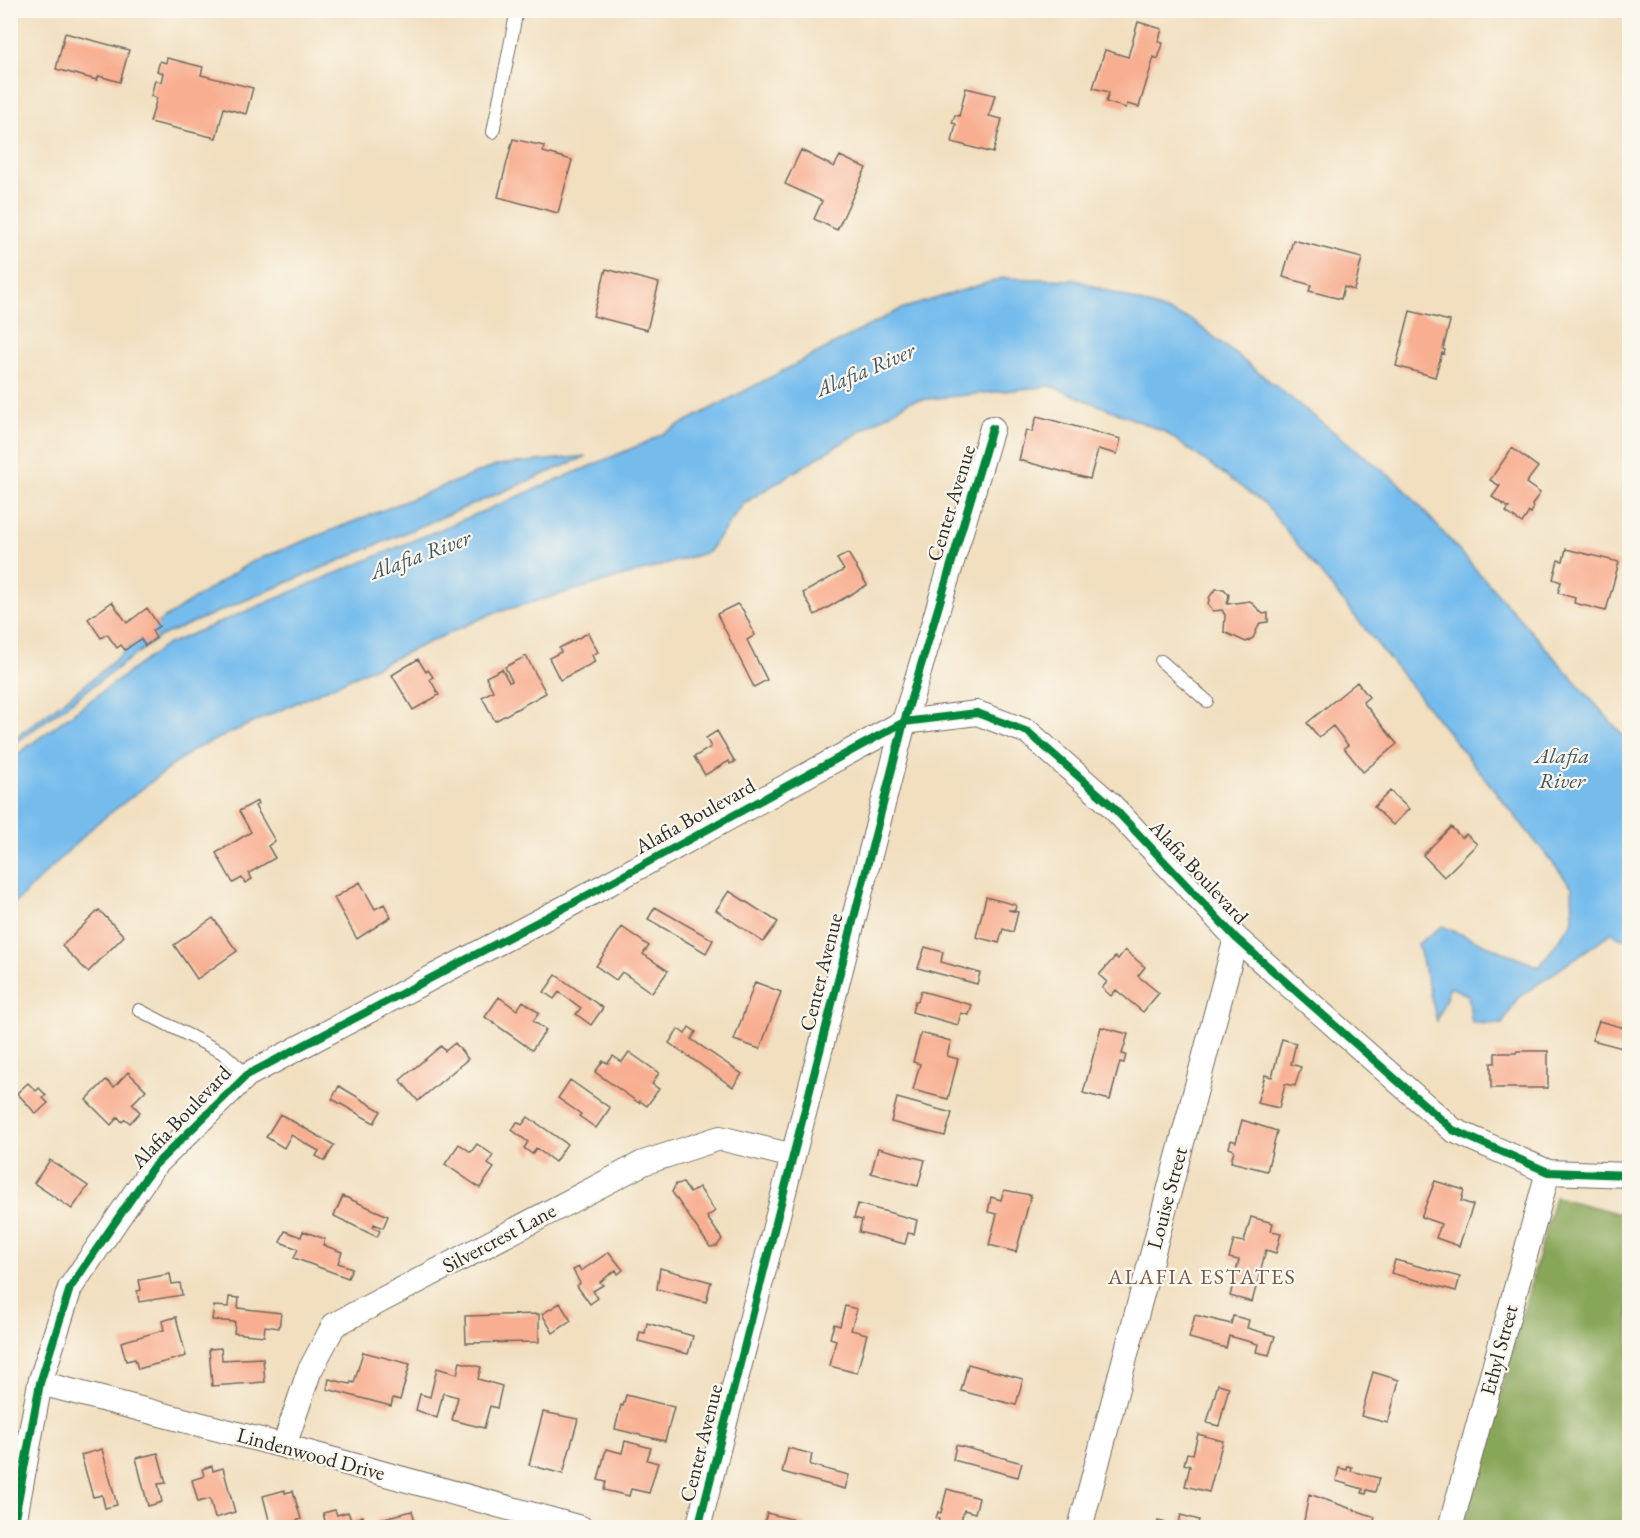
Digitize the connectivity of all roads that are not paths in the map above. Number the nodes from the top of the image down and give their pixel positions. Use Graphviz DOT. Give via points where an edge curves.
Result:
graph roads {
  1 [pos="517,10"];
  2 [pos="493,132"];
  3 [pos="992,428"];
  4 [pos="1161,661"];
  5 [pos="1207,701"];
  6 [pos="904,722"];
  7 [pos="1236,938"];
  8 [pos="139,1010"];
  9 [pos="247,1075"];
  10 [pos="793,1156"];
  11 [pos="1548,1172"];
  12 [pos="1629,1175"];
  13 [pos="40,1383"];
  14 [pos="284,1446"];
  15 [pos="13,1527"];
  16 [pos="581,1527"];
  17 [pos="698,1527"];
  18 [pos="1080,1527"];
  19 [pos="1450,1527"];
  1 -- 2 [label="lane"];
  3 -- 6 [label="street, Center Avenue"];
  4 -- 5 [label="lane"];
  6 -- 7 [label="street, Alafia Boulevard" via="977,713 1028,732 1110,804"];
  6 -- 9 [label="street, Alafia Boulevard"];
  6 -- 10 [label="street, Center Avenue"];
  7 -- 11 [label="street, Alafia Boulevard" via="1453,1130"];
  7 -- 18 [label="street, Louise Street"];
  8 -- 9 [label="lane" via="223,1053"];
  9 -- 13 [label="street, Alafia Boulevard" via="153,1167 86,1262 70,1288"];
  10 -- 14 [label="street, Silvercrest Lane" via="720,1138 643,1163 334,1325 309,1372"];
  10 -- 17 [label="street, Center Avenue"];
  11 -- 12 [label="street"];
  11 -- 19 [label="street, Ethyl Street"];
  13 -- 14 [label="street, Lindenwood Drive"];
  13 -- 15 [label="street, Alafia Boulevard"];
  14 -- 16 [label="street, Lindenwood Drive"];
}
